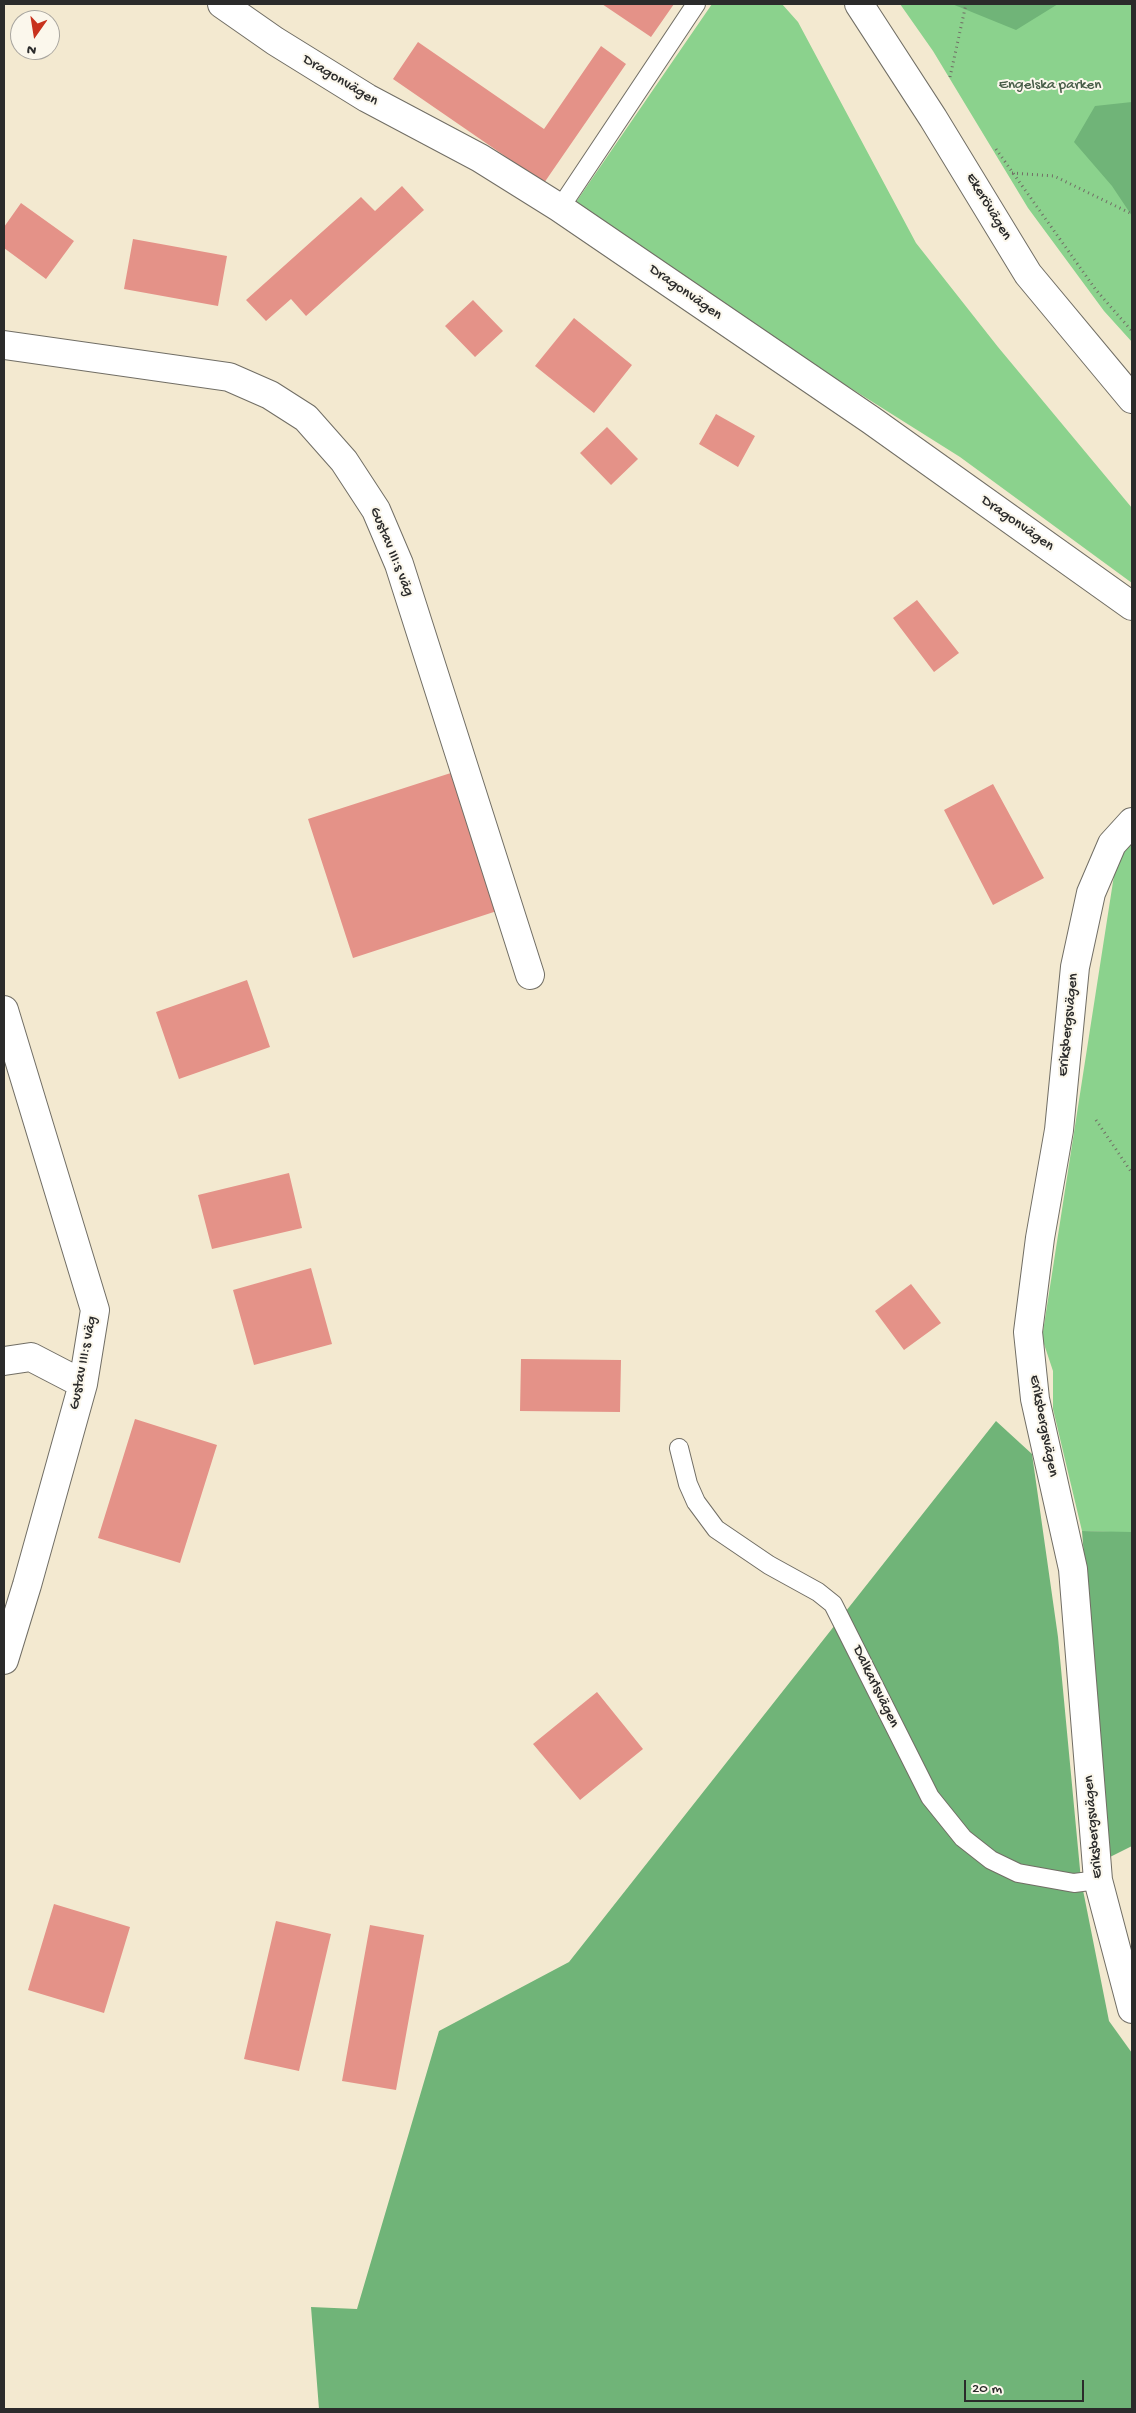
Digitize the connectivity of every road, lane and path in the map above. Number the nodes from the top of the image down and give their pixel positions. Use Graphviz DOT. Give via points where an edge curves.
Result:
graph roads {
  1 [pos="222,4"];
  2 [pos="696,4"];
  3 [pos="859,4"];
  4 [pos="966,4"];
  5 [pos="944,69"];
  6 [pos="950,78"];
  7 [pos="955,86"];
  8 [pos="991,141"];
  9 [pos="1011,173"];
  10 [pos="560,208"];
  11 [pos="1132,214"];
  12 [pos="1132,331"];
  13 [pos="4,345"];
  14 [pos="1132,399"];
  15 [pos="1132,606"];
  16 [pos="1132,822"];
  17 [pos="530,975"];
  18 [pos="4,1010"];
  19 [pos="1064,1075"];
  20 [pos="1132,1173"];
  21 [pos="4,1361"];
  22 [pos="83,1384"];
  23 [pos="679,1448"];
  24 [pos="4,1660"];
  25 [pos="1098,1880"];
  26 [pos="1132,2009"];
  1 -- 10 [label="street, Dragonvägen" via="367,98 480,158"];
  2 -- 10 [label="lane"];
  3 -- 14 [label="street, Ekerövägen" via="1028,274"];
  4 -- 6 [label="path"];
  5 -- 6 [label="path"];
  6 -- 7 [label="path"];
  8 -- 9 [label="path"];
  9 -- 11 [label="path" via="1054,176"];
  9 -- 12 [label="path" via="1096,290"];
  10 -- 15 [label="street, Dragonvägen" via="870,420"];
  13 -- 17 [label="street, Gustav III:s väg" via="228,377 270,395 306,418 344,461 376,510 399,564"];
  16 -- 19 [label="street, Eriksbergsvägen" via="1112,844 1091,893 1075,967"];
  18 -- 22 [label="street, Gustav III:s väg" via="95,1310"];
  19 -- 20 [label="path"];
  19 -- 25 [label="street, Eriksbergsvägen" via="1059,1130 1028,1332 1035,1399 1073,1569"];
  21 -- 22 [label="street" via="31,1357"];
  22 -- 24 [label="street, Gustav III:s väg"];
  23 -- 25 [label="lane, Dalkarlsvägen" via="696,1502 716,1529 833,1604 930,1797 964,1838 991,1860 1018,1873 1074,1883"];
  25 -- 26 [label="street, Eriksbergsvägen"];
}
